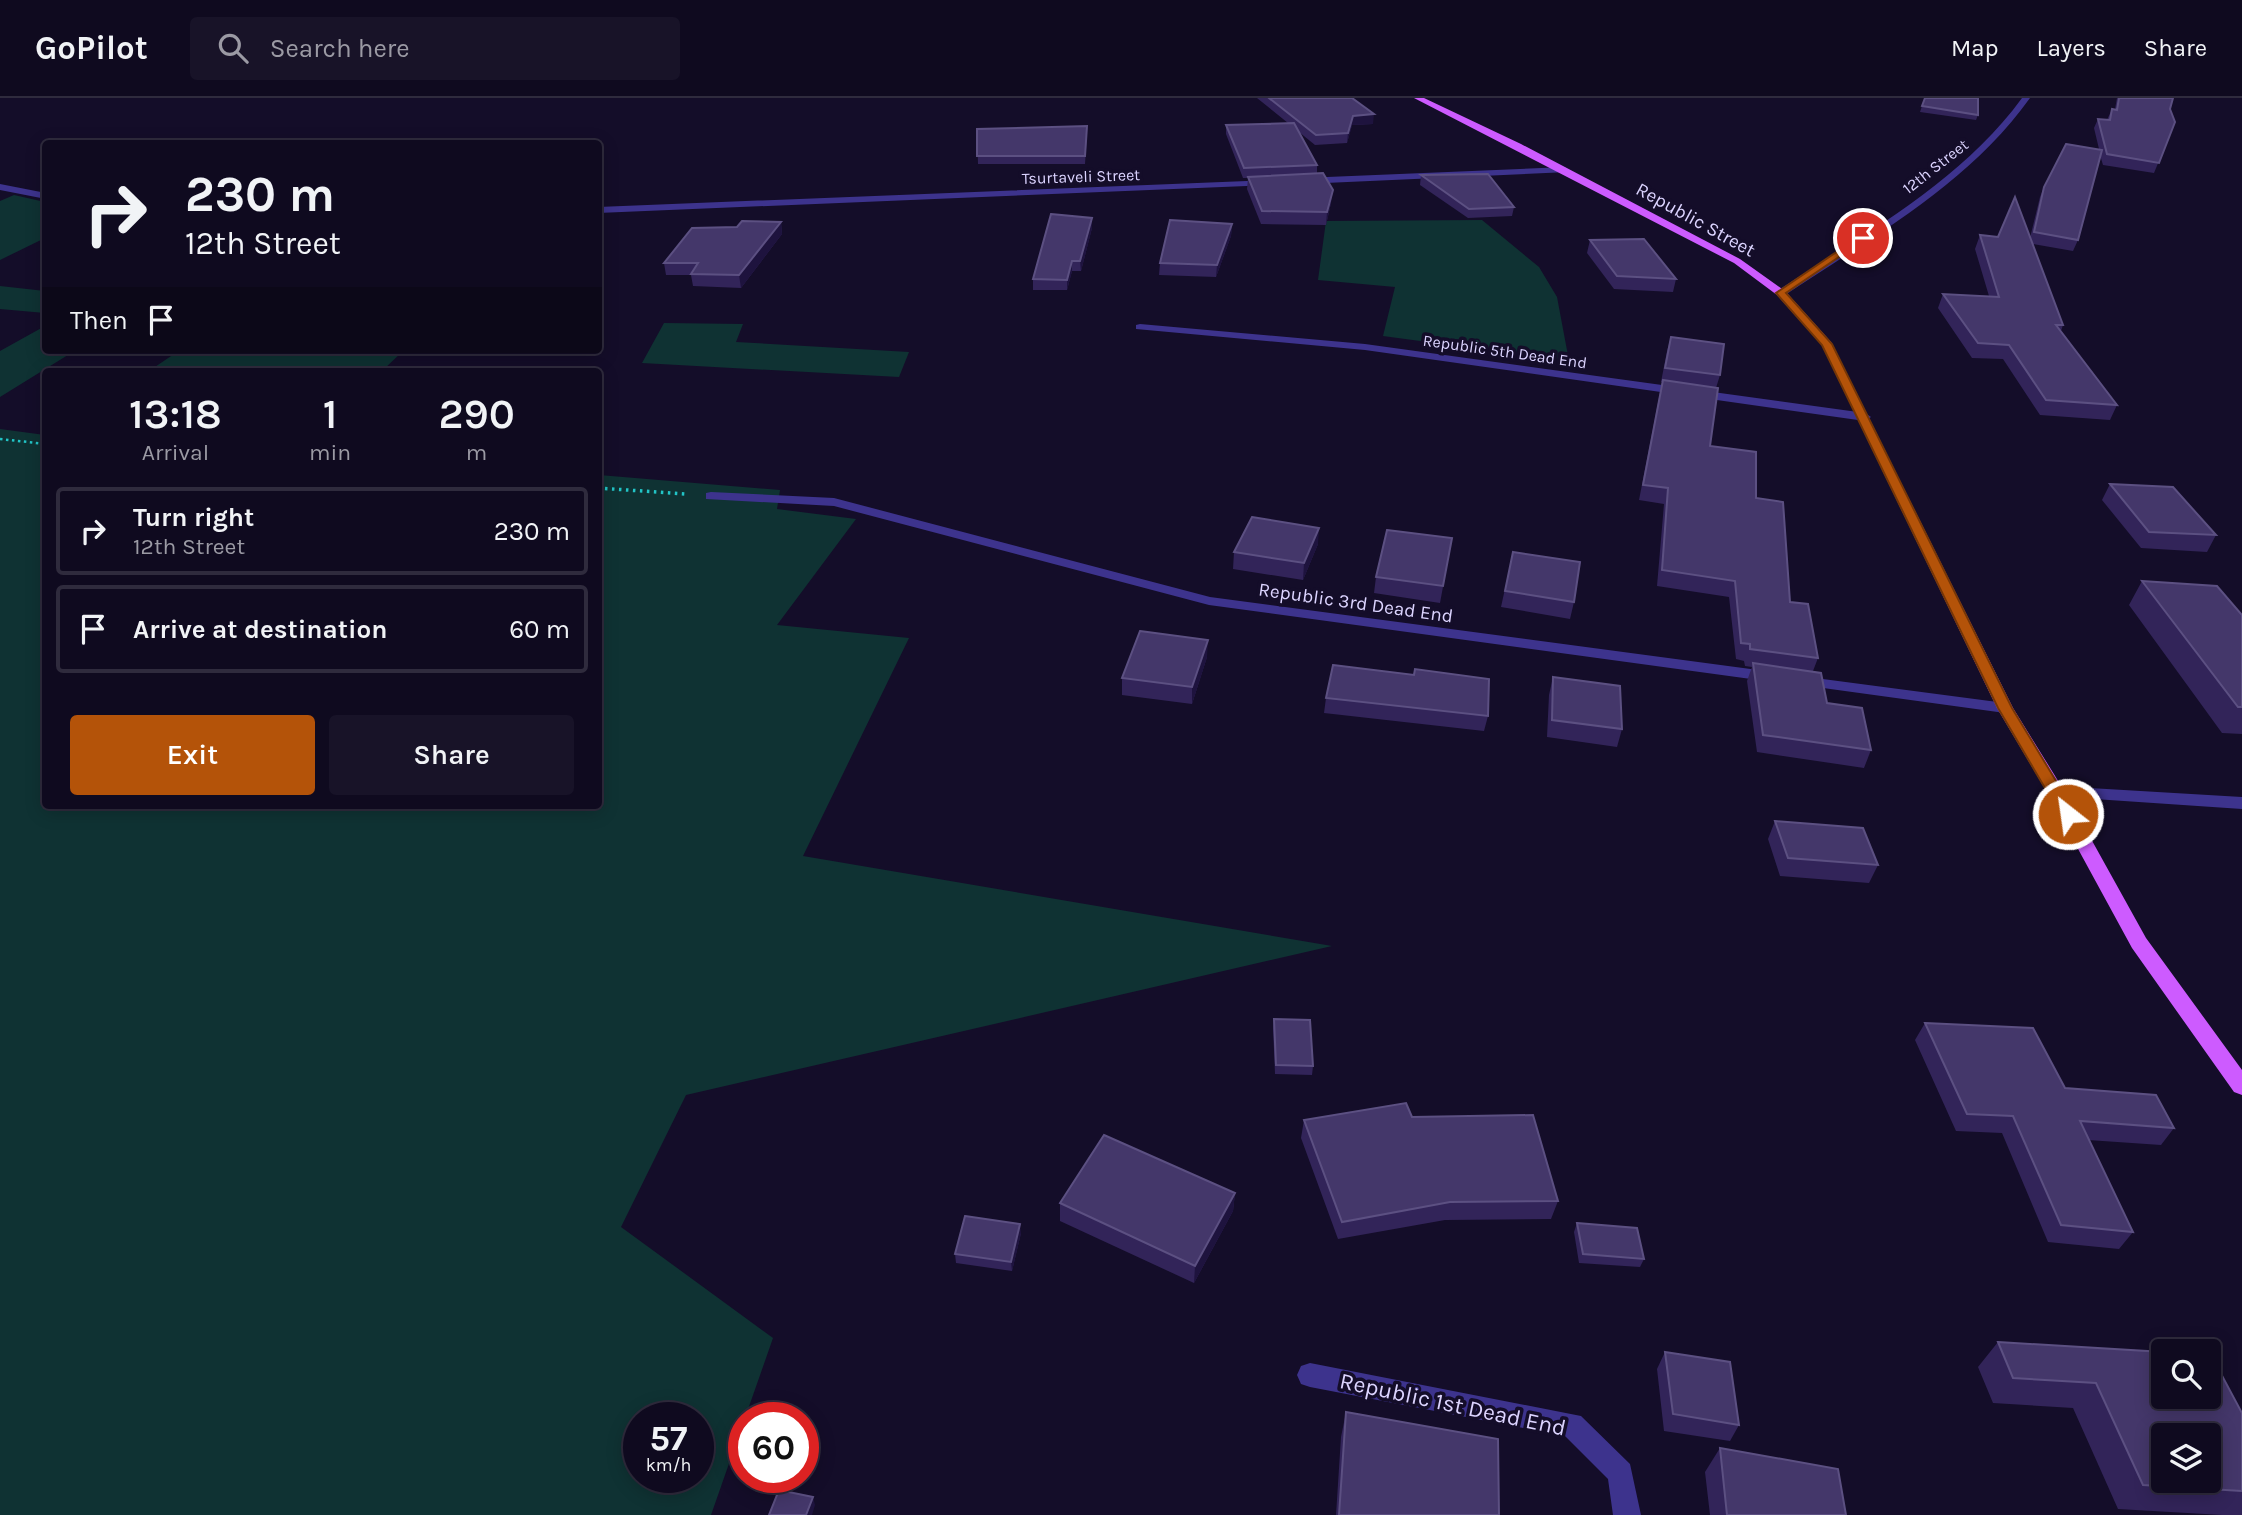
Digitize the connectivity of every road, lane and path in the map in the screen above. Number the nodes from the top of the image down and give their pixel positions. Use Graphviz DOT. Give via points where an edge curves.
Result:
graph roads {
  1 [pos="1418,98"];
  2 [pos="2026,98"];
  3 [pos="1565,170"];
  4 [pos="0,187"];
  5 [pos="42,194"];
  6 [pos="602,210"];
  7 [pos="1781,293"];
  8 [pos="1140,327"];
  9 [pos="1865,417"];
  10 [pos="0,439"];
  11 [pos="42,444"];
  12 [pos="602,488"];
  13 [pos="711,496"];
  14 [pos="2005,708"];
  15 [pos="2056,792"];
  16 [pos="2242,803"];
  17 [pos="2242,1086"];
  18 [pos="1310,1375"];
  19 [pos="1627,1515"];
  1 -- 3 [label="main road, Republic Street"];
  2 -- 7 [label="street, 12th Street" via="2011,124 1945,183"];
  3 -- 6 [label="street, Tsurtaveli Street"];
  3 -- 7 [label="main road, Republic Street" via="1737,261"];
  4 -- 5 [label="street"];
  7 -- 9 [label="main road, Republic Street" via="1827,344"];
  8 -- 9 [label="street, Republic 5th Dead End" via="1365,347"];
  9 -- 14 [label="main road, Republic Street"];
  10 -- 11 [label="path"];
  12 -- 13 [label="path"];
  13 -- 14 [label="street, Republic 3rd Dead End" via="834,502 1209,601"];
  14 -- 15 [label="main road, Republic Street"];
  15 -- 16 [label="street"];
  15 -- 17 [label="main road, Republic Street" via="2139,943"];
  18 -- 19 [label="street, Republic 1st Dead End" via="1572,1425 1621,1473"];
}
